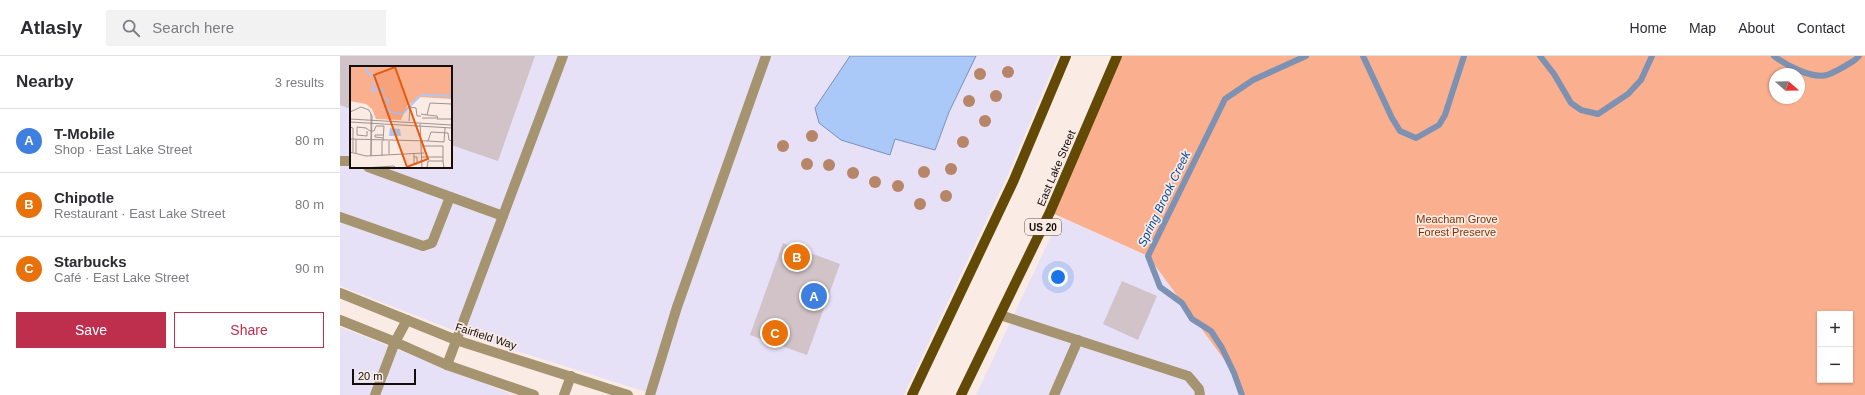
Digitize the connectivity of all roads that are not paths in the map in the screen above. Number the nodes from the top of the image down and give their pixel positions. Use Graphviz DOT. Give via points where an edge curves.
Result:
graph roads {
  1 [pos="563,56"];
  2 [pos="766,56"];
  3 [pos="1066,56"];
  4 [pos="1117,56"];
  5 [pos="371,168"];
  6 [pos="450,197"];
  7 [pos="503,216"];
  8 [pos="340,217"];
  9 [pos="340,293"];
  10 [pos="1000,315"];
  11 [pos="340,320"];
  12 [pos="408,320"];
  13 [pos="456,340"];
  14 [pos="1078,340"];
  15 [pos="395,342"];
  16 [pos="447,365"];
  17 [pos="571,376"];
  18 [pos="375,395"];
  19 [pos="534,395"];
  20 [pos="564,395"];
  21 [pos="628,395"];
  22 [pos="650,395"];
  23 [pos="912,395"];
  24 [pos="961,395"];
  25 [pos="1054,395"];
  26 [pos="1200,395"];
  1 -- 7 [label="street"];
  2 -- 22 [label="street" via="677,307"];
  3 -- 23 [label="main road" via="1013,182"];
  4 -- 10 [label="main road, East Lake Street / US 20" via="1050,212"];
  5 -- 6 [label="street"];
  6 -- 7 [label="street"];
  6 -- 8 [label="street" via="432,244 423,246"];
  7 -- 13 [label="street"];
  9 -- 12 [label="street, Fairfield Way"];
  10 -- 14 [label="street"];
  10 -- 24 [label="main road, East Lake Street / US 20"];
  11 -- 15 [label="street"];
  12 -- 13 [label="street, Fairfield Way"];
  12 -- 15 [label="street"];
  13 -- 16 [label="street"];
  13 -- 17 [label="street, Fairfield Way"];
  14 -- 25 [label="street"];
  14 -- 26 [label="street" via="1188,376 1199,389"];
  15 -- 16 [label="street"];
  15 -- 18 [label="street"];
  16 -- 19 [label="street"];
  17 -- 20 [label="street"];
  17 -- 21 [label="street, Fairfield Way"];
}
